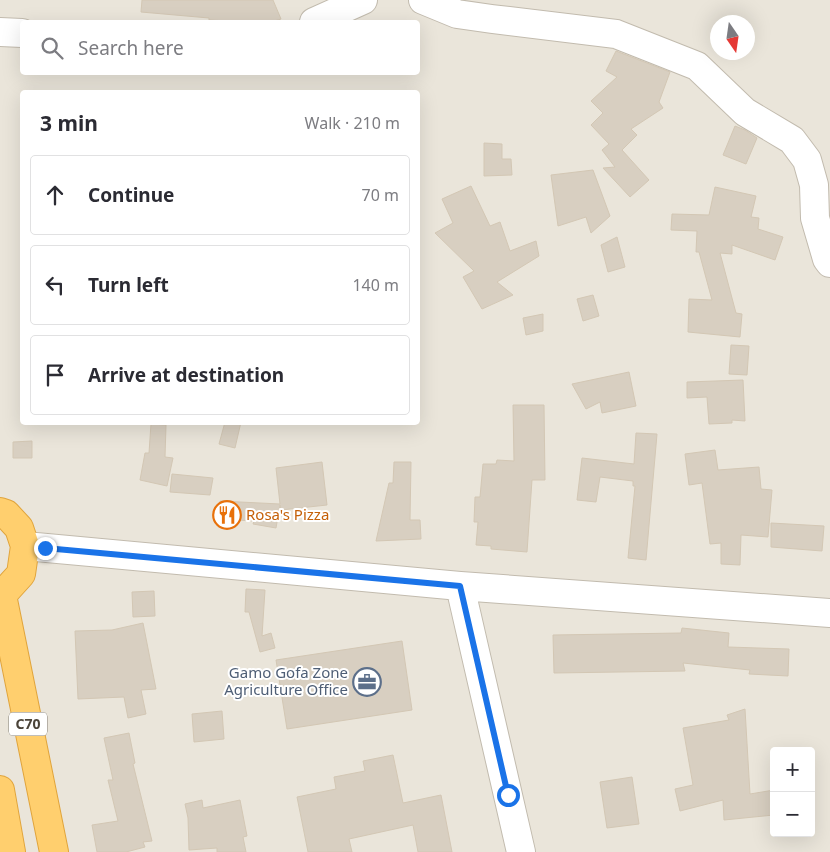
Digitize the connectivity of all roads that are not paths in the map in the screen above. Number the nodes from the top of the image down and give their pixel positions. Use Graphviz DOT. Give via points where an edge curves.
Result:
graph roads {
  1 [pos="363,0"];
  2 [pos="423,0"];
  3 [pos="318,20"];
  4 [pos="0,32"];
  5 [pos="20,33"];
  6 [pos="830,263"];
  7 [pos="2,509"];
  8 [pos="25,546"];
  9 [pos="460,586"];
  10 [pos="1,596"];
  11 [pos="830,613"];
  12 [pos="0,790"];
  13 [pos="11,852"];
  14 [pos="54,852"];
  15 [pos="520,852"];
  1 -- 3 [label="street"];
  2 -- 6 [label="street" via="457,14 616,34 697,66 745,112 792,140 807,160 814,185 815,218"];
  4 -- 5 [label="street"];
  7 -- 8 [label="highway" via="19,528"];
  8 -- 9 [label="street"];
  8 -- 10 [label="highway, C70" via="21,574"];
  9 -- 11 [label="street"];
  9 -- 15 [label="street"];
  10 -- 14 [label="highway, C70"];
  12 -- 13 [label="highway"];
}
